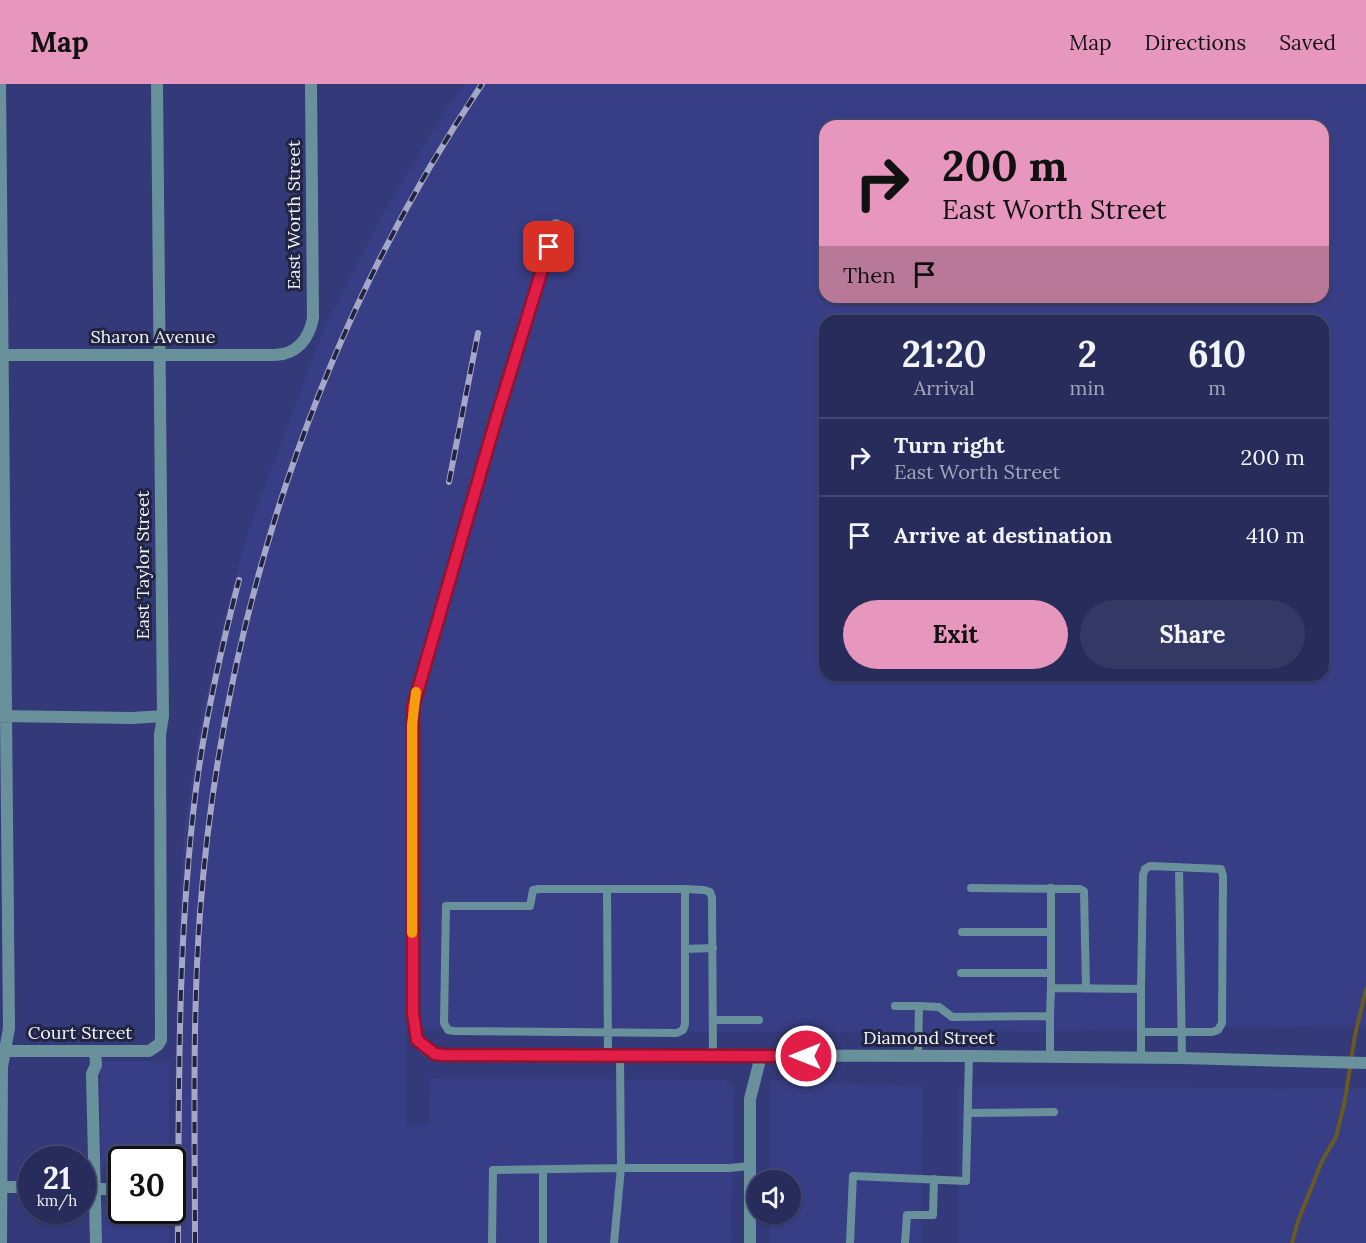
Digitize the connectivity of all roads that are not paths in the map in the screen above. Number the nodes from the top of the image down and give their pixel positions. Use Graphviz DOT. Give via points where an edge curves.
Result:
graph roads {
  1 [pos="0,84"];
  2 [pos="157,84"];
  3 [pos="312,84"];
  4 [pos="556,225"];
  5 [pos="302,344"];
  6 [pos="1,355"];
  7 [pos="159,355"];
  8 [pos="3,716"];
  9 [pos="163,716"];
  10 [pos="1179,867"];
  11 [pos="971,888"];
  12 [pos="1051,888"];
  13 [pos="608,889"];
  14 [pos="685,889"];
  15 [pos="962,932"];
  16 [pos="1051,932"];
  17 [pos="686,948"];
  18 [pos="713,948"];
  19 [pos="961,973"];
  20 [pos="1051,973"];
  21 [pos="1051,988"];
  22 [pos="1086,989"];
  23 [pos="1141,989"];
  24 [pos="895,1006"];
  25 [pos="919,1006"];
  26 [pos="1050,1016"];
  27 [pos="713,1020"];
  28 [pos="759,1020"];
  29 [pos="607,1032"];
  30 [pos="1141,1032"];
  31 [pos="1181,1032"];
  32 [pos="158,1045"];
  33 [pos="3,1051"];
  34 [pos="95,1051"];
  35 [pos="713,1056"];
  36 [pos="761,1056"];
  37 [pos="918,1056"];
  38 [pos="969,1056"];
  39 [pos="614,1057"];
  40 [pos="1050,1057"];
  41 [pos="1141,1058"];
  42 [pos="1182,1058"];
  43 [pos="1366,1063"];
  44 [pos="1054,1112"];
  45 [pos="969,1113"];
  46 [pos="89,1146"];
  47 [pos="750,1166"];
  48 [pos="621,1168"];
  49 [pos="543,1169"];
  50 [pos="934,1179"];
  51 [pos="1,1187"];
  52 [pos="18,1187"];
  53 [pos="93,1224"];
  54 [pos="1,1243"];
  55 [pos="96,1243"];
  56 [pos="492,1243"];
  57 [pos="543,1243"];
  58 [pos="614,1243"];
  59 [pos="750,1243"];
  60 [pos="850,1243"];
  61 [pos="905,1243"];
  1 -- 6 [label="street"];
  2 -- 7 [label="street, East Taylor Street"];
  3 -- 5 [label="street, East Worth Street" via="313,318"];
  4 -- 39 [label="street, Diamond Street" via="413,707 413,1013 417,1040 435,1054"];
  5 -- 7 [label="street, Sharon Avenue" via="286,355"];
  6 -- 7 [label="street, Sharon Avenue"];
  6 -- 8 [label="street"];
  7 -- 9 [label="street, East Taylor Street"];
  8 -- 9 [label="street"];
  8 -- 33 [label="street" via="9,1028"];
  9 -- 32 [label="street, East Taylor Street"];
  10 -- 23 [label="lane" via="1150,866 1143,875"];
  10 -- 31 [label="lane"];
  10 -- 31 [label="lane" via="1214,867 1221,869 1223,876 1222,1023 1212,1032"];
  11 -- 12 [label="lane"];
  12 -- 16 [label="lane"];
  12 -- 22 [label="lane" via="1080,889 1086,896"];
  13 -- 14 [label="lane"];
  13 -- 29 [label="lane"];
  13 -- 29 [label="lane" via="539,889 533,890 530,906 450,905 444,910 444,1023 448,1030"];
  14 -- 17 [label="lane"];
  14 -- 18 [label="lane" via="710,892"];
  15 -- 16 [label="lane"];
  16 -- 20 [label="lane"];
  17 -- 18 [label="lane"];
  17 -- 29 [label="lane" via="683,1030"];
  18 -- 27 [label="lane"];
  19 -- 20 [label="lane"];
  20 -- 21 [label="lane"];
  21 -- 22 [label="lane"];
  21 -- 26 [label="lane"];
  22 -- 23 [label="lane"];
  23 -- 30 [label="lane"];
  24 -- 25 [label="lane"];
  25 -- 26 [label="lane" via="939,1007 952,1017"];
  25 -- 37 [label="lane"];
  26 -- 40 [label="lane"];
  27 -- 28 [label="lane"];
  27 -- 35 [label="lane"];
  29 -- 39 [label="lane"];
  30 -- 31 [label="lane"];
  30 -- 41 [label="lane"];
  31 -- 42 [label="lane"];
  32 -- 34 [label="street, Court Street" via="149,1052"];
  33 -- 34 [label="street, Court Street"];
  33 -- 51 [label="street"];
  34 -- 46 [label="street"];
  35 -- 36 [label="street, Diamond Street"];
  35 -- 39 [label="street, Diamond Street"];
  36 -- 37 [label="street, Diamond Street"];
  36 -- 47 [label="street" via="750,1099"];
  37 -- 38 [label="street, Diamond Street"];
  38 -- 40 [label="street, Diamond Street"];
  38 -- 45 [label="lane"];
  39 -- 48 [label="lane"];
  40 -- 41 [label="street, Diamond Street"];
  41 -- 42 [label="street, Diamond Street"];
  42 -- 43 [label="street, Diamond Street"];
  44 -- 45 [label="lane"];
  45 -- 50 [label="lane" via="966,1181"];
  47 -- 48 [label="lane"];
  47 -- 59 [label="street"];
  48 -- 49 [label="lane"];
  48 -- 58 [label="lane"];
  49 -- 56 [label="lane" via="493,1170"];
  49 -- 57 [label="lane"];
  50 -- 60 [label="lane" via="853,1176"];
  50 -- 61 [label="lane" via="933,1215 906,1215"];
  51 -- 52 [label="street"];
  51 -- 54 [label="street"];
  53 -- 55 [label="street"];
}
